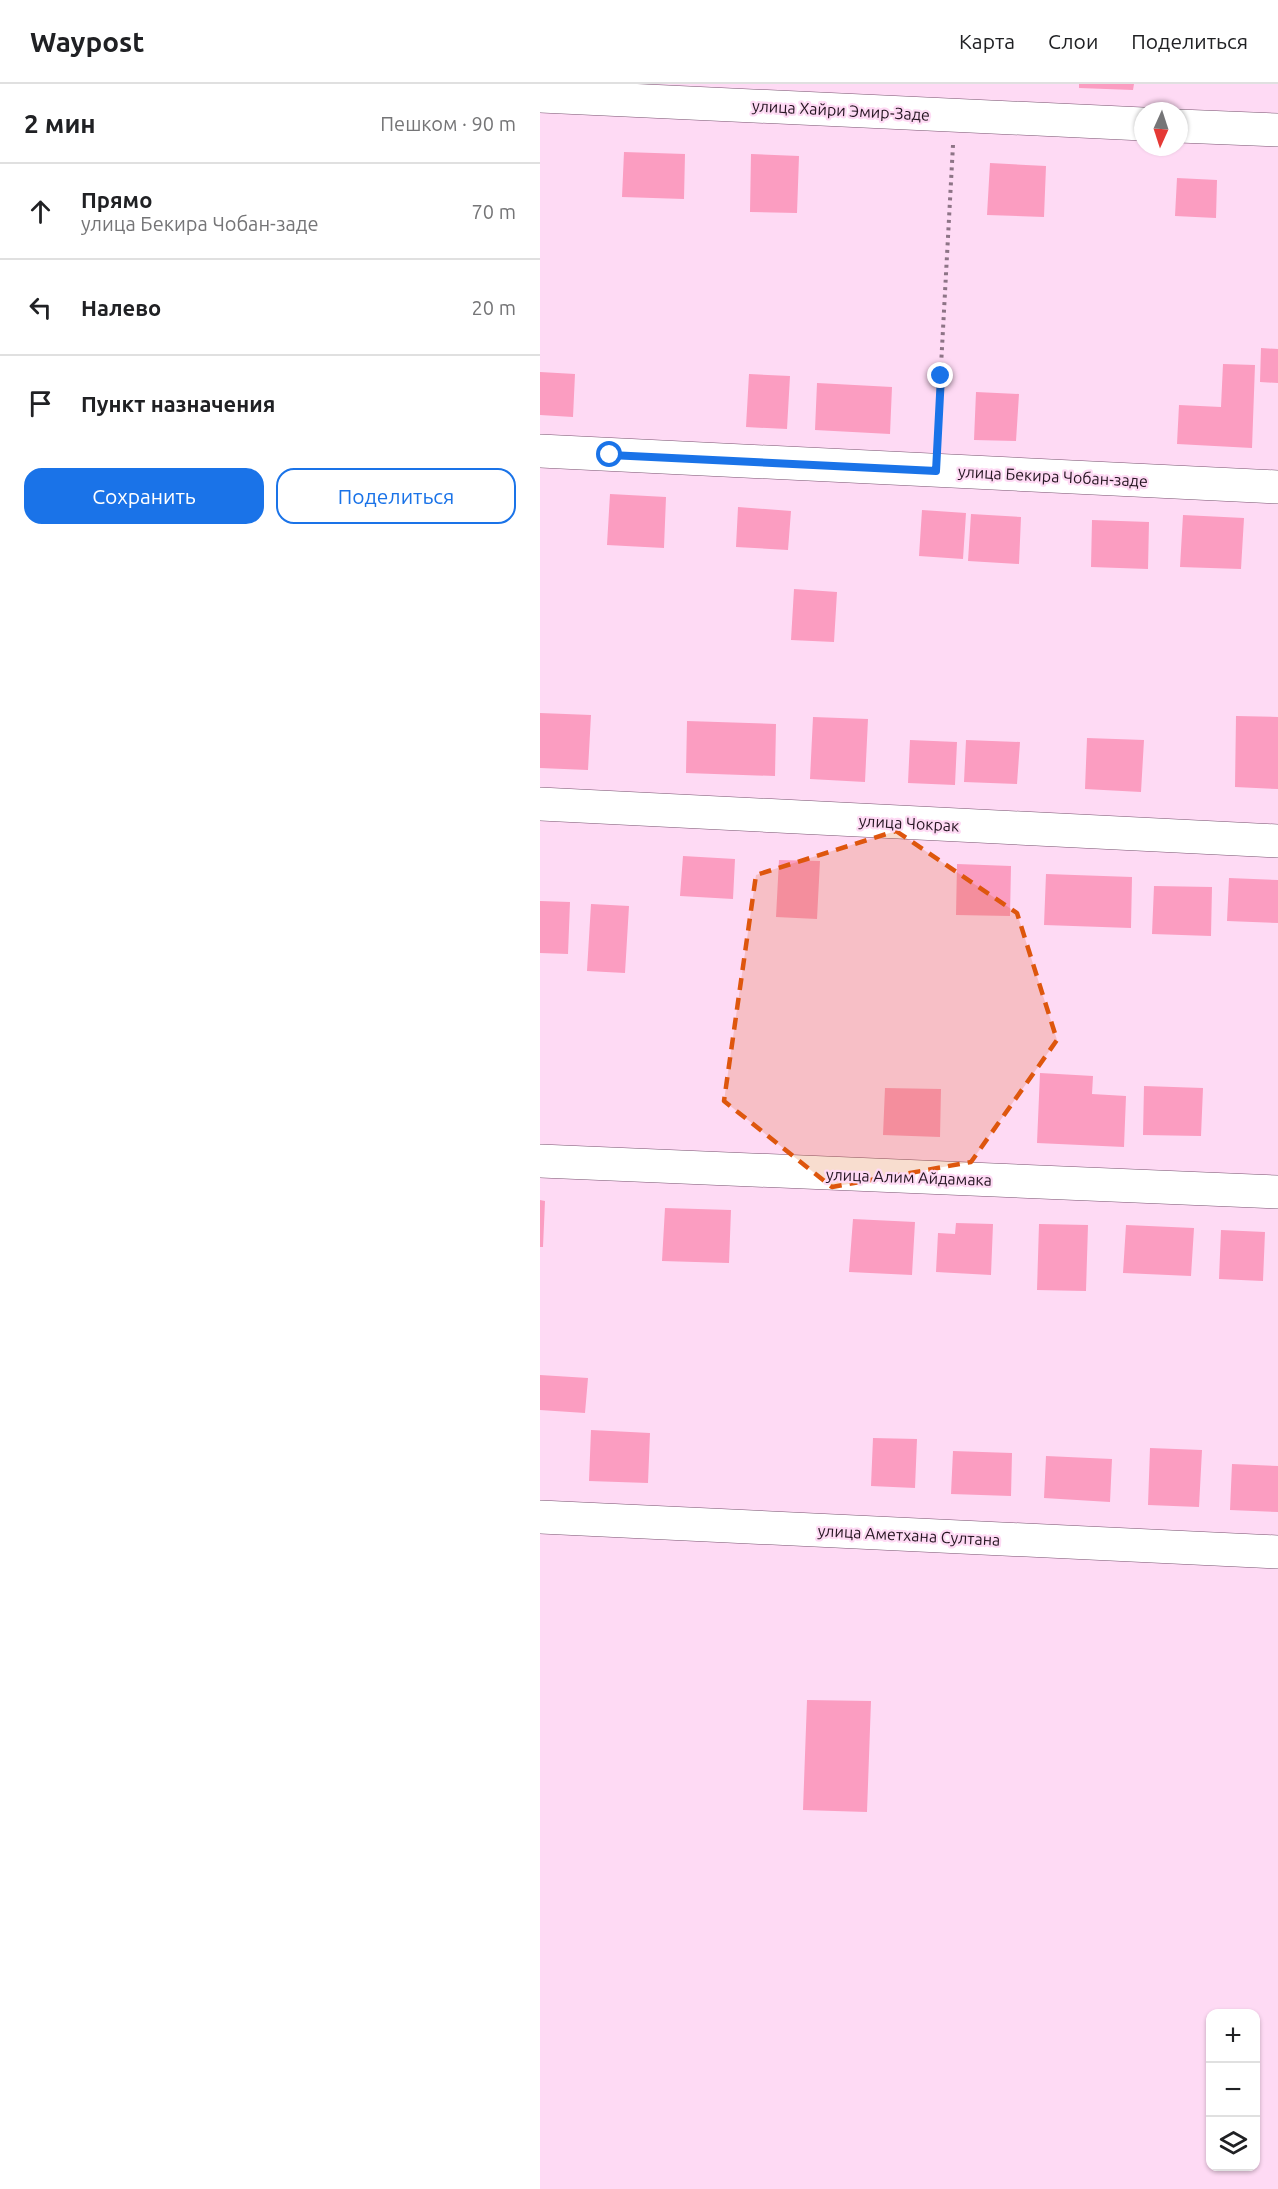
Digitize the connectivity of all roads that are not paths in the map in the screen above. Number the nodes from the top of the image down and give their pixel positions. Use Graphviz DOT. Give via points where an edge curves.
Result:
graph roads {
  1 [pos="540,96"];
  2 [pos="1134,124"];
  3 [pos="1188,126"];
  4 [pos="1278,130"];
  5 [pos="540,451"];
  6 [pos="1278,487"];
  7 [pos="540,804"];
  8 [pos="1278,842"];
  9 [pos="540,1161"];
  10 [pos="1278,1192"];
  11 [pos="540,1517"];
  12 [pos="1278,1552"];
  1 -- 2 [label="street, улица Хайри Эмир-Заде"];
  3 -- 4 [label="street"];
  5 -- 6 [label="street, улица Бекира Чобан-заде"];
  7 -- 8 [label="street, улица Чокрак"];
  9 -- 10 [label="street, улица Алим Айдамака"];
  11 -- 12 [label="street, улица Аметхана Султана"];
}
